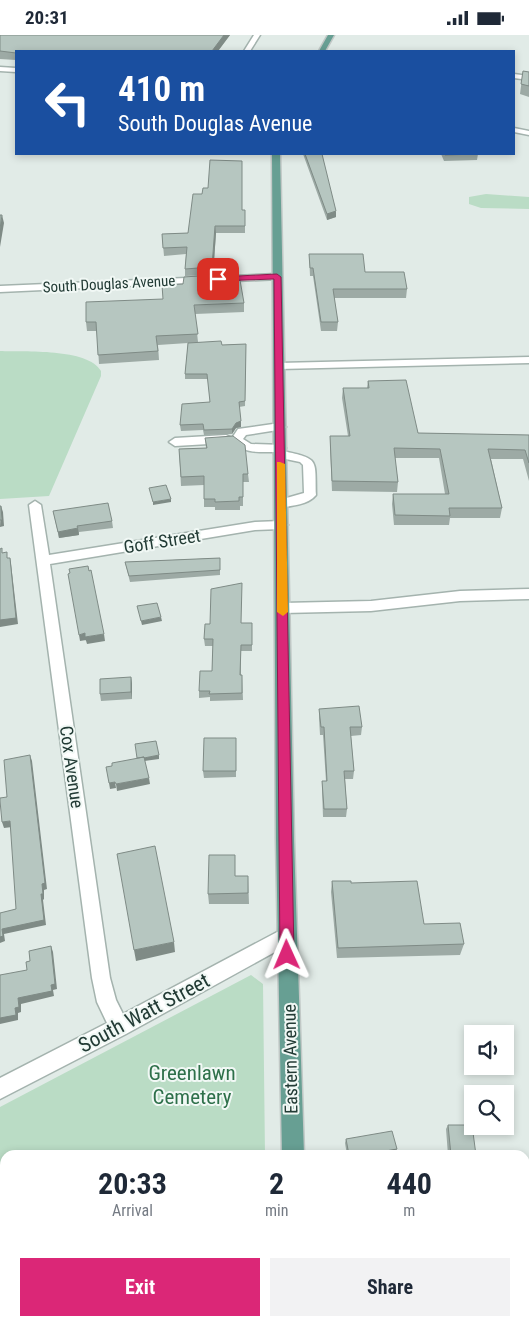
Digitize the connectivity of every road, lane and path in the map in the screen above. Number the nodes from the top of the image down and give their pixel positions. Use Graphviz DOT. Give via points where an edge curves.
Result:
graph roads {
  1 [pos="257,35"];
  2 [pos="331,35"];
  3 [pos="248,50"];
  4 [pos="323,50"];
  5 [pos="0,69"];
  6 [pos="15,70"];
  7 [pos="515,76"];
  8 [pos="529,78"];
  9 [pos="515,130"];
  10 [pos="529,133"];
  11 [pos="276,155"];
  12 [pos="277,277"];
  13 [pos="0,289"];
  14 [pos="529,360"];
  15 [pos="279,366"];
  16 [pos="280,427"];
  17 [pos="237,439"];
  18 [pos="175,442"];
  19 [pos="280,451"];
  20 [pos="281,504"];
  21 [pos="35,505"];
  22 [pos="281,525"];
  23 [pos="44,560"];
  24 [pos="529,594"];
  25 [pos="283,608"];
  26 [pos="287,935"];
  27 [pos="119,1027"];
  28 [pos="0,1089"];
  29 [pos="293,1150"];
  1 -- 3 [label="street"];
  2 -- 4 [label="main road"];
  5 -- 6 [label="street"];
  7 -- 8 [label="street"];
  9 -- 10 [label="street"];
  11 -- 12 [label="main road, Eastern Avenue"];
  12 -- 13 [label="street, South Douglas Avenue"];
  12 -- 15 [label="main road, Eastern Avenue"];
  14 -- 15 [label="street"];
  15 -- 16 [label="main road, Eastern Avenue"];
  16 -- 17 [label="street" via="242,433"];
  16 -- 19 [label="main road, Eastern Avenue"];
  17 -- 18 [label="street"];
  17 -- 19 [label="street" via="248,447"];
  19 -- 20 [label="main road, Eastern Avenue"];
  19 -- 20 [label="street" via="304,459 309,464 310,495"];
  20 -- 22 [label="main road, Eastern Avenue"];
  21 -- 23 [label="street, Cox Avenue"];
  22 -- 23 [label="street, Goff Street" via="256,526"];
  22 -- 25 [label="main road, Eastern Avenue"];
  23 -- 27 [label="street, Cox Avenue" via="101,978 107,1002"];
  24 -- 25 [label="street" via="460,596 370,606"];
  25 -- 26 [label="main road, Eastern Avenue"];
  26 -- 27 [label="street, South Watt Street"];
  26 -- 29 [label="main road, Eastern Avenue"];
  27 -- 28 [label="street, South Watt Street"];
}
